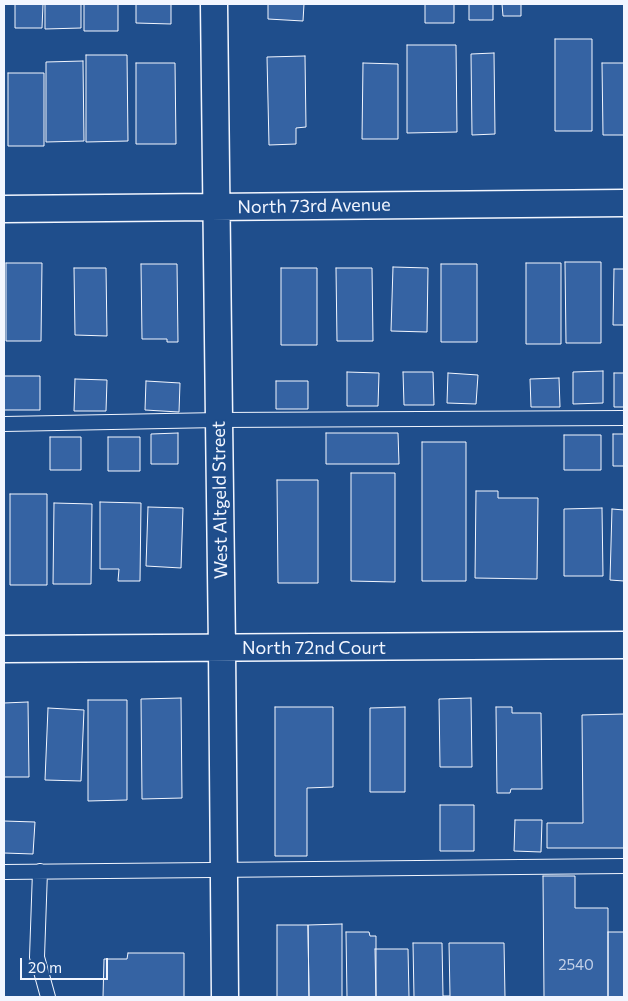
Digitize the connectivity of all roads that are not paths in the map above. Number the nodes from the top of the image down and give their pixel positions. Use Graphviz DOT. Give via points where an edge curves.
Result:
graph roads {
  1 [pos="214,4"];
  2 [pos="624,203"];
  3 [pos="216,207"];
  4 [pos="4,209"];
  5 [pos="624,418"];
  6 [pos="219,420"];
  7 [pos="4,424"];
  8 [pos="624,645"];
  9 [pos="222,648"];
  10 [pos="4,649"];
  11 [pos="624,866"];
  12 [pos="224,870"];
  13 [pos="40,871"];
  14 [pos="4,872"];
  15 [pos="48,997"];
  16 [pos="225,997"];
  1 -- 3 [label="street, West Altgeld Street"];
  2 -- 3 [label="street, North 73rd Avenue"];
  3 -- 4 [label="street, North 73rd Avenue"];
  3 -- 6 [label="street, West Altgeld Street"];
  5 -- 6 [label="lane"];
  6 -- 7 [label="lane"];
  6 -- 9 [label="street, West Altgeld Street"];
  8 -- 9 [label="street, North 72nd Court"];
  9 -- 10 [label="street, North 72nd Court"];
  9 -- 12 [label="street, West Altgeld Street"];
  11 -- 12 [label="lane"];
  12 -- 13 [label="lane"];
  12 -- 16 [label="street, West Altgeld Street"];
  13 -- 14 [label="lane"];
  13 -- 15 [label="lane" via="38,957"];
}
